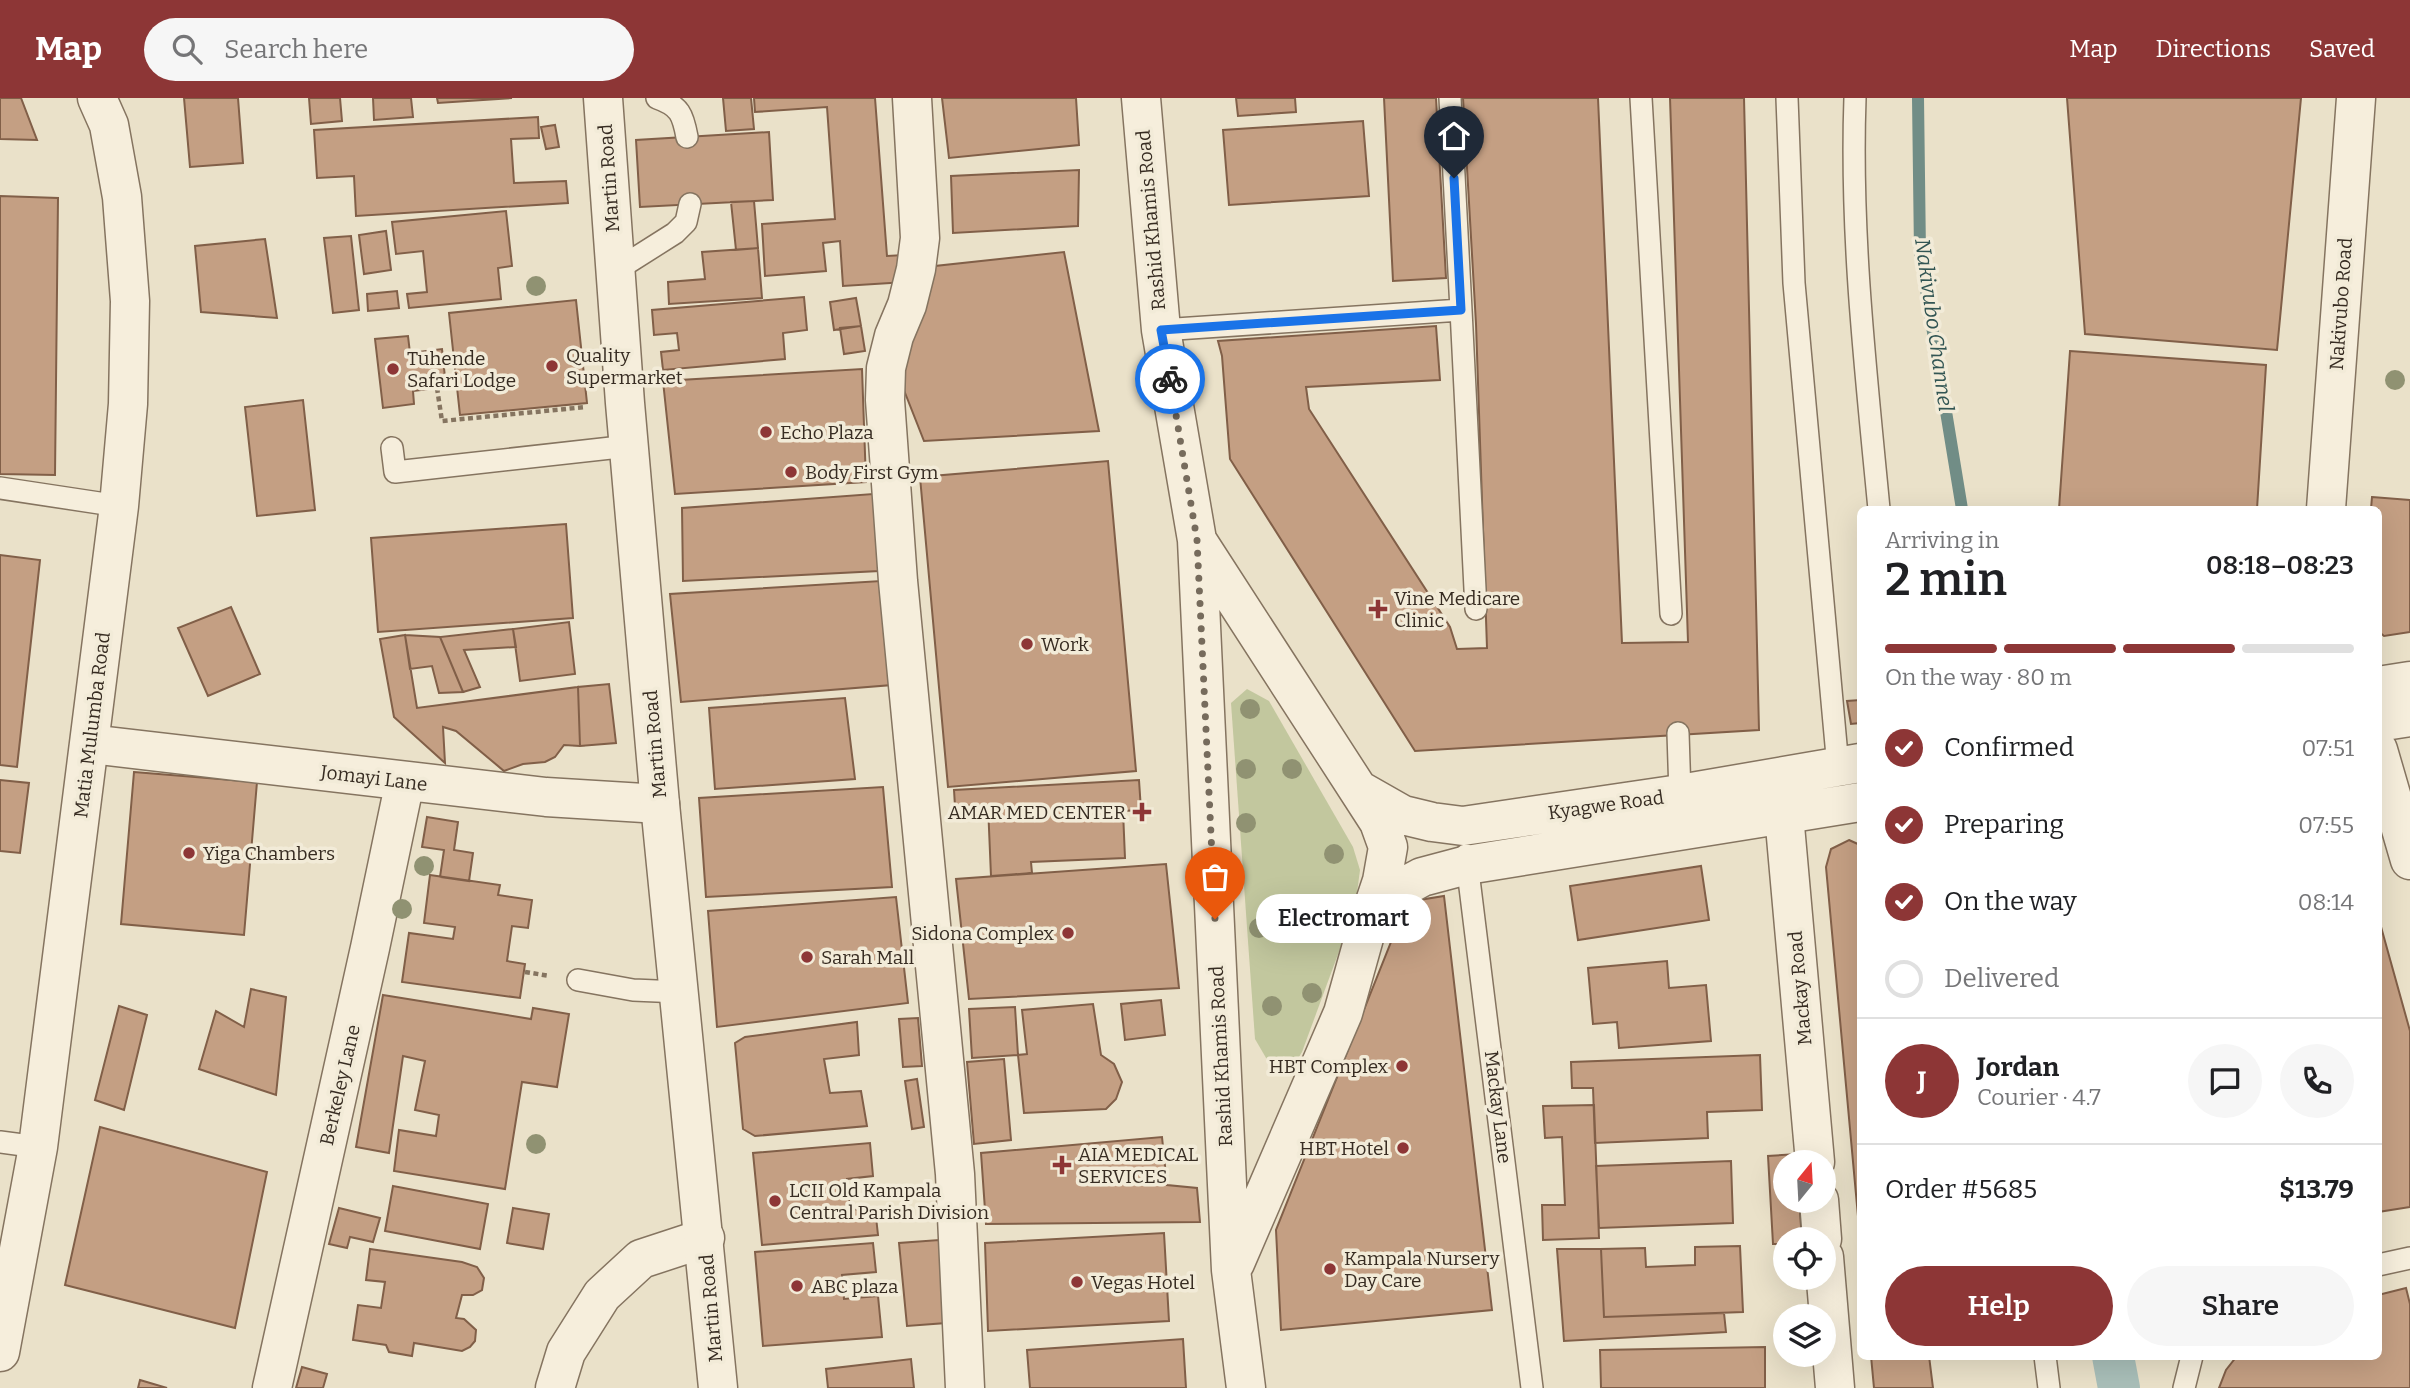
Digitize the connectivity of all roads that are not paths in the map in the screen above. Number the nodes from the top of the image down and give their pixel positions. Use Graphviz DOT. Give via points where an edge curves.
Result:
graph roads {
  1 [pos="97,98"];
  2 [pos="603,98"];
  3 [pos="657,98"];
  4 [pos="912,98"];
  5 [pos="1141,98"];
  6 [pos="1450,98"];
  7 [pos="1641,98"];
  8 [pos="1787,98"];
  9 [pos="1855,98"];
  10 [pos="2356,98"];
  11 [pos="687,138"];
  12 [pos="690,204"];
  13 [pos="615,271"];
  14 [pos="1461,310"];
  15 [pos="1161,330"];
  16 [pos="629,446"];
  17 [pos="392,448"];
  18 [pos="0,488"];
  19 [pos="119,506"];
  20 [pos="1879,506"];
  21 [pos="2326,506"];
  22 [pos="1197,540"];
  23 [pos="1476,609"];
  24 [pos="1671,614"];
  25 [pos="2410,681"];
  26 [pos="2382,686"];
  27 [pos="2410,717"];
  28 [pos="2382,721"];
  29 [pos="1678,733"];
  30 [pos="90,744"];
  31 [pos="2382,764"];
  32 [pos="1849,765"];
  33 [pos="405,781"];
  34 [pos="1357,789"];
  35 [pos="1680,794"];
  36 [pos="1783,796"];
  37 [pos="1857,802"];
  38 [pos="660,804"];
  39 [pos="1463,826"];
  40 [pos="2410,860"];
  41 [pos="1468,864"];
  42 [pos="1369,920"];
  43 [pos="578,980"];
  44 [pos="680,992"];
  45 [pos="0,1142"];
  46 [pos="38,1147"];
  47 [pos="1814,1150"];
  48 [pos="705,1238"];
  49 [pos="2410,1258"];
  50 [pos="2382,1264"];
  51 [pos="1231,1270"];
  52 [pos="1827,1290"];
  53 [pos="0,1352"];
  54 [pos="2046,1360"];
  55 [pos="2191,1360"];
  56 [pos="272,1388"];
  57 [pos="555,1388"];
  58 [pos="718,1388"];
  59 [pos="965,1388"];
  60 [pos="1246,1388"];
  61 [pos="1532,1388"];
  62 [pos="1835,1388"];
  63 [pos="2049,1388"];
  64 [pos="2184,1388"];
  1 -- 19 [label="street, Matia Mulumba Road" via="109,125 122,197 130,301 128,404"];
  2 -- 13 [label="street, Martin Road"];
  3 -- 11 [label="lane" via="678,108"];
  4 -- 59 [label="street" via="920,238 907,305 886,368 885,400 898,581 956,1174"];
  5 -- 15 [label="street, Rashid Khamis Road"];
  6 -- 14 [label="lane"];
  7 -- 24 [label="lane"];
  8 -- 32 [label="lane" via="1794,283"];
  9 -- 20 [label="lane" via="1861,313"];
  10 -- 21 [label="street, Nakivubo Road"];
  12 -- 13 [label="lane" via="686,222 676,233"];
  13 -- 16 [label="street, Martin Road"];
  14 -- 15 [label="lane"];
  14 -- 23 [label="lane"];
  15 -- 22 [label="street, Rashid Khamis Road"];
  16 -- 17 [label="lane" via="395,472"];
  16 -- 38 [label="street, Martin Road"];
  18 -- 19 [label="lane"];
  19 -- 30 [label="street, Matia Mulumba Road"];
  22 -- 34 [label="street"];
  22 -- 51 [label="street, Rashid Khamis Road"];
  25 -- 26 [label="street"];
  27 -- 28 [label="street"];
  29 -- 35 [label="lane"];
  30 -- 33 [label="street, Jomayi Lane"];
  30 -- 46 [label="street, Matia Mulumba Road"];
  31 -- 40 [label="street"];
  32 -- 36 [label="street, Kyagwe Road"];
  33 -- 38 [label="street, Jomayi Lane"];
  33 -- 56 [label="street, Berkeley Lane"];
  34 -- 39 [label="street, Kyagwe Road" via="1403,815"];
  34 -- 42 [label="street" via="1388,847"];
  35 -- 36 [label="street, Kyagwe Road"];
  35 -- 39 [label="street, Kyagwe Road"];
  36 -- 37 [label="street, Kyagwe Road"];
  36 -- 41 [label="street, Kyagwe Road"];
  36 -- 47 [label="street, Mackay Road"];
  38 -- 44 [label="street, Martin Road"];
  39 -- 41 [label="lane, Mackay Lane"];
  41 -- 42 [label="street, Kyagwe Road" via="1422,877 1398,890"];
  41 -- 61 [label="lane, Mackay Lane"];
  42 -- 51 [label="street" via="1343,1013"];
  43 -- 44 [label="lane" via="633,990"];
  44 -- 48 [label="street, Martin Road"];
  45 -- 46 [label="lane"];
  46 -- 53 [label="street, Matia Mulumba Road"];
  48 -- 57 [label="street" via="641,1259 602,1295 566,1352"];
  48 -- 58 [label="street, Martin Road"];
  49 -- 50 [label="lane"];
  51 -- 60 [label="street, Rashid Khamis Road"];
  52 -- 62 [label="street"];
  54 -- 63 [label="lane"];
  55 -- 64 [label="lane"];
}
